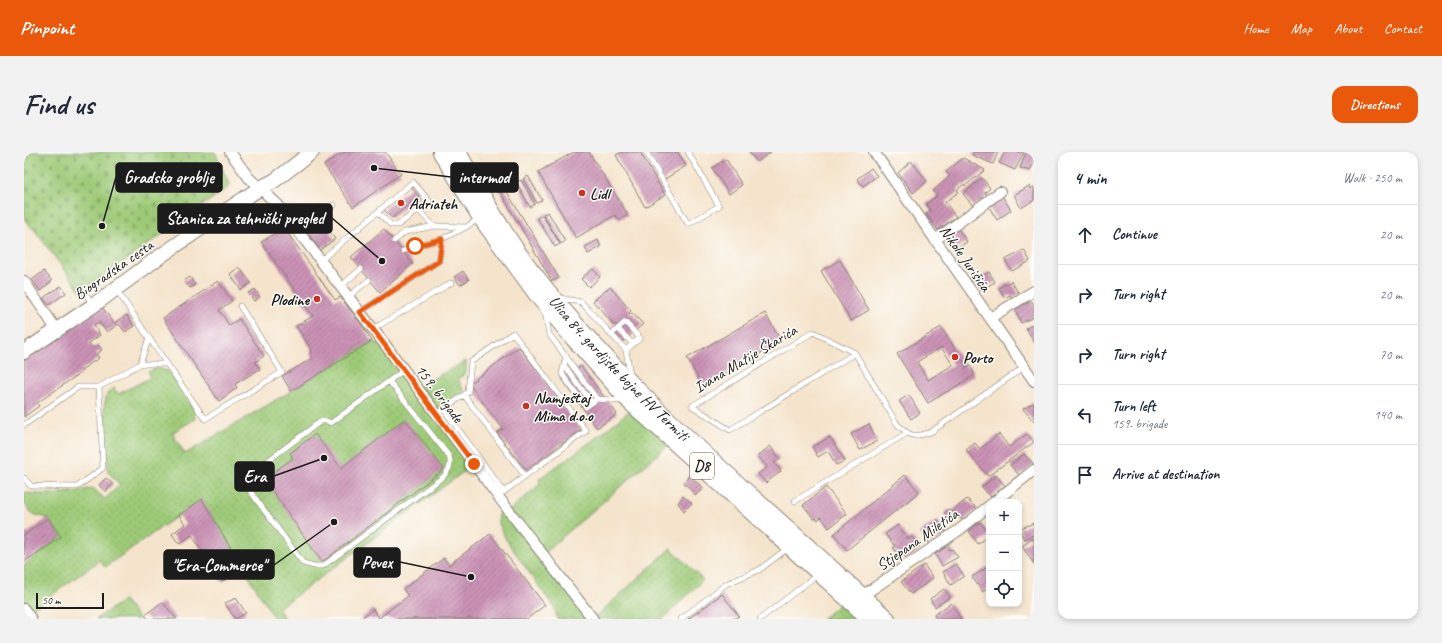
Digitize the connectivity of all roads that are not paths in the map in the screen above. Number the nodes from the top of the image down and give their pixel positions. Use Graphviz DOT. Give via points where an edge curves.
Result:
graph roads {
  1 [pos="230,152"];
  2 [pos="298,152"];
  3 [pos="312,152"];
  4 [pos="441,152"];
  5 [pos="458,152"];
  6 [pos="646,152"];
  7 [pos="688,152"];
  8 [pos="874,152"];
  9 [pos="260,188"];
  10 [pos="1000,192"];
  11 [pos="334,205"];
  12 [pos="418,210"];
  13 [pos="378,212"];
  14 [pos="480,218"];
  15 [pos="434,226"];
  16 [pos="466,227"];
  17 [pos="297,230"];
  18 [pos="442,239"];
  19 [pos="936,240"];
  20 [pos="394,241"];
  21 [pos="403,251"];
  22 [pos="320,261"];
  23 [pos="361,269"];
  24 [pos="369,280"];
  25 [pos="24,281"];
  26 [pos="451,283"];
  27 [pos="340,287"];
  28 [pos="82,288"];
  29 [pos="115,288"];
  30 [pos="1034,291"];
  31 [pos="348,297"];
  32 [pos="549,300"];
  33 [pos="94,304"];
  34 [pos="240,306"];
  35 [pos="360,312"];
  36 [pos="990,318"];
  37 [pos="56,329"];
  38 [pos="373,329"];
  39 [pos="618,329"];
  40 [pos="611,335"];
  41 [pos="149,338"];
  42 [pos="633,344"];
  43 [pos="626,350"];
  44 [pos="24,352"];
  45 [pos="855,353"];
  46 [pos="566,356"];
  47 [pos="140,364"];
  48 [pos="167,364"];
  49 [pos="1024,367"];
  50 [pos="404,370"];
  51 [pos="1034,380"];
  52 [pos="389,381"];
  53 [pos="631,384"];
  54 [pos="99,387"];
  55 [pos="466,394"];
  56 [pos="597,399"];
  57 [pos="630,402"];
  58 [pos="440,412"];
  59 [pos="24,425"];
  60 [pos="907,433"];
  61 [pos="1034,470"];
  62 [pos="525,476"];
  63 [pos="24,478"];
  64 [pos="501,494"];
  65 [pos="998,499"];
  66 [pos="795,501"];
  67 [pos="986,508"];
  68 [pos="790,546"];
  69 [pos="820,573"];
  70 [pos="862,596"];
  71 [pos="24,609"];
  72 [pos="31,619"];
  73 [pos="593,619"];
  74 [pos="681,619"];
  75 [pos="760,619"];
  76 [pos="870,619"];
  77 [pos="887,619"];
  1 -- 9 [label="street, 159. brigade" via="249,178"];
  2 -- 9 [label="main road, Biogradska cesta"];
  3 -- 9 [label="main road, Biogradska cesta"];
  4 -- 14 [label="main road, Ulica 84. gardijske bojne HV Termiti / D8"];
  5 -- 32 [label="main road, Ulica 84. gardijske bojne HV Termiti / D8" via="496,220"];
  6 -- 7 [label="lane" via="688,224 720,206"];
  8 -- 19 [label="street, Nikole Jurišića"];
  9 -- 17 [label="street, 159. brigade" via="278,205"];
  9 -- 29 [label="main road, Biogradska cesta"];
  10 -- 19 [label="street"];
  11 -- 17 [label="lane"];
  12 -- 13 [label="lane" via="398,225 392,225"];
  12 -- 13 [label="lane" via="429,201 413,182"];
  12 -- 15 [label="lane"];
  13 -- 22 [label="lane"];
  14 -- 16 [label="lane"];
  14 -- 32 [label="main road, Ulica 84. gardijske bojne HV Termiti / D8"];
  15 -- 16 [label="lane"];
  15 -- 20 [label="lane" via="405,232"];
  16 -- 18 [label="lane"];
  17 -- 22 [label="street, 159. brigade"];
  18 -- 21 [label="lane"];
  18 -- 35 [label="lane" via="439,261"];
  19 -- 36 [label="street, Nikole Jurišića"];
  22 -- 27 [label="street, 159. brigade"];
  23 -- 27 [label="lane"];
  24 -- 31 [label="lane"];
  25 -- 37 [label="street"];
  26 -- 38 [label="lane"];
  27 -- 31 [label="street, 159. brigade"];
  28 -- 33 [label="lane"];
  29 -- 33 [label="main road, Biogradska cesta"];
  29 -- 41 [label="lane"];
  30 -- 36 [label="street"];
  31 -- 35 [label="street, 159. brigade"];
  32 -- 40 [label="lane" via="581,302"];
  32 -- 46 [label="lane" via="549,334"];
  32 -- 53 [label="main road, Ulica 84. gardijske bojne HV Termiti / D8"];
  32 -- 57 [label="main road, Ulica 84. gardijske bojne HV Termiti / D8" via="574,339"];
  33 -- 37 [label="main road, Biogradska cesta"];
  34 -- 48 [label="lane" via="282,372 205,419"];
  35 -- 38 [label="street, 159. brigade"];
  36 -- 49 [label="street, Nikole Jurišića"];
  37 -- 44 [label="main road, Biogradska cesta"];
  38 -- 50 [label="street, 159. brigade"];
  39 -- 40 [label="lane"];
  39 -- 42 [label="lane"];
  39 -- 42 [label="lane" via="625,322 640,338"];
  40 -- 43 [label="lane"];
  41 -- 47 [label="lane"];
  41 -- 48 [label="lane"];
  42 -- 43 [label="lane"];
  43 -- 53 [label="lane"];
  45 -- 45 [label="lane, Ivana Matije Škarića" via="730,430 692,406 813,332"];
  45 -- 60 [label="lane" via="897,424"];
  46 -- 56 [label="lane"];
  46 -- 56 [label="lane" via="564,366 592,403"];
  47 -- 48 [label="lane"];
  47 -- 54 [label="lane"];
  49 -- 51 [label="street, Nikole Jurišića"];
  49 -- 60 [label="lane" via="931,432 917,436"];
  50 -- 52 [label="lane"];
  50 -- 58 [label="street, 159. brigade"];
  52 -- 52 [label="lane" via="331,423 327,420 321,421 242,480 303,563 323,566 443,477 450,469 449,456"];
  53 -- 70 [label="main road, Ulica 84. gardijske bojne HV Termiti / D8" via="681,433"];
  54 -- 59 [label="lane" via="78,387"];
  54 -- 63 [label="lane" via="102,468 77,487 30,486"];
  55 -- 58 [label="lane"];
  55 -- 62 [label="lane"];
  55 -- 62 [label="lane" via="472,362 513,333 586,431"];
  56 -- 57 [label="lane"];
  57 -- 68 [label="main road, Ulica 84. gardijske bojne HV Termiti / D8"];
  58 -- 64 [label="street, 159. brigade"];
  60 -- 66 [label="lane"];
  61 -- 65 [label="street"];
  62 -- 64 [label="lane"];
  64 -- 73 [label="street, 159. brigade"];
  67 -- 70 [label="street, Stjepana Miletića" via="959,530"];
  68 -- 69 [label="main road, Ulica 84. gardijske bojne HV Termiti / D8"];
  68 -- 74 [label="lane" via="760,570 726,584"];
  69 -- 75 [label="lane"];
  69 -- 76 [label="main road, Ulica 84. gardijske bojne HV Termiti / D8"];
  70 -- 77 [label="main road, Ulica 84. gardijske bojne HV Termiti / D8"];
  71 -- 72 [label="street"];
}
